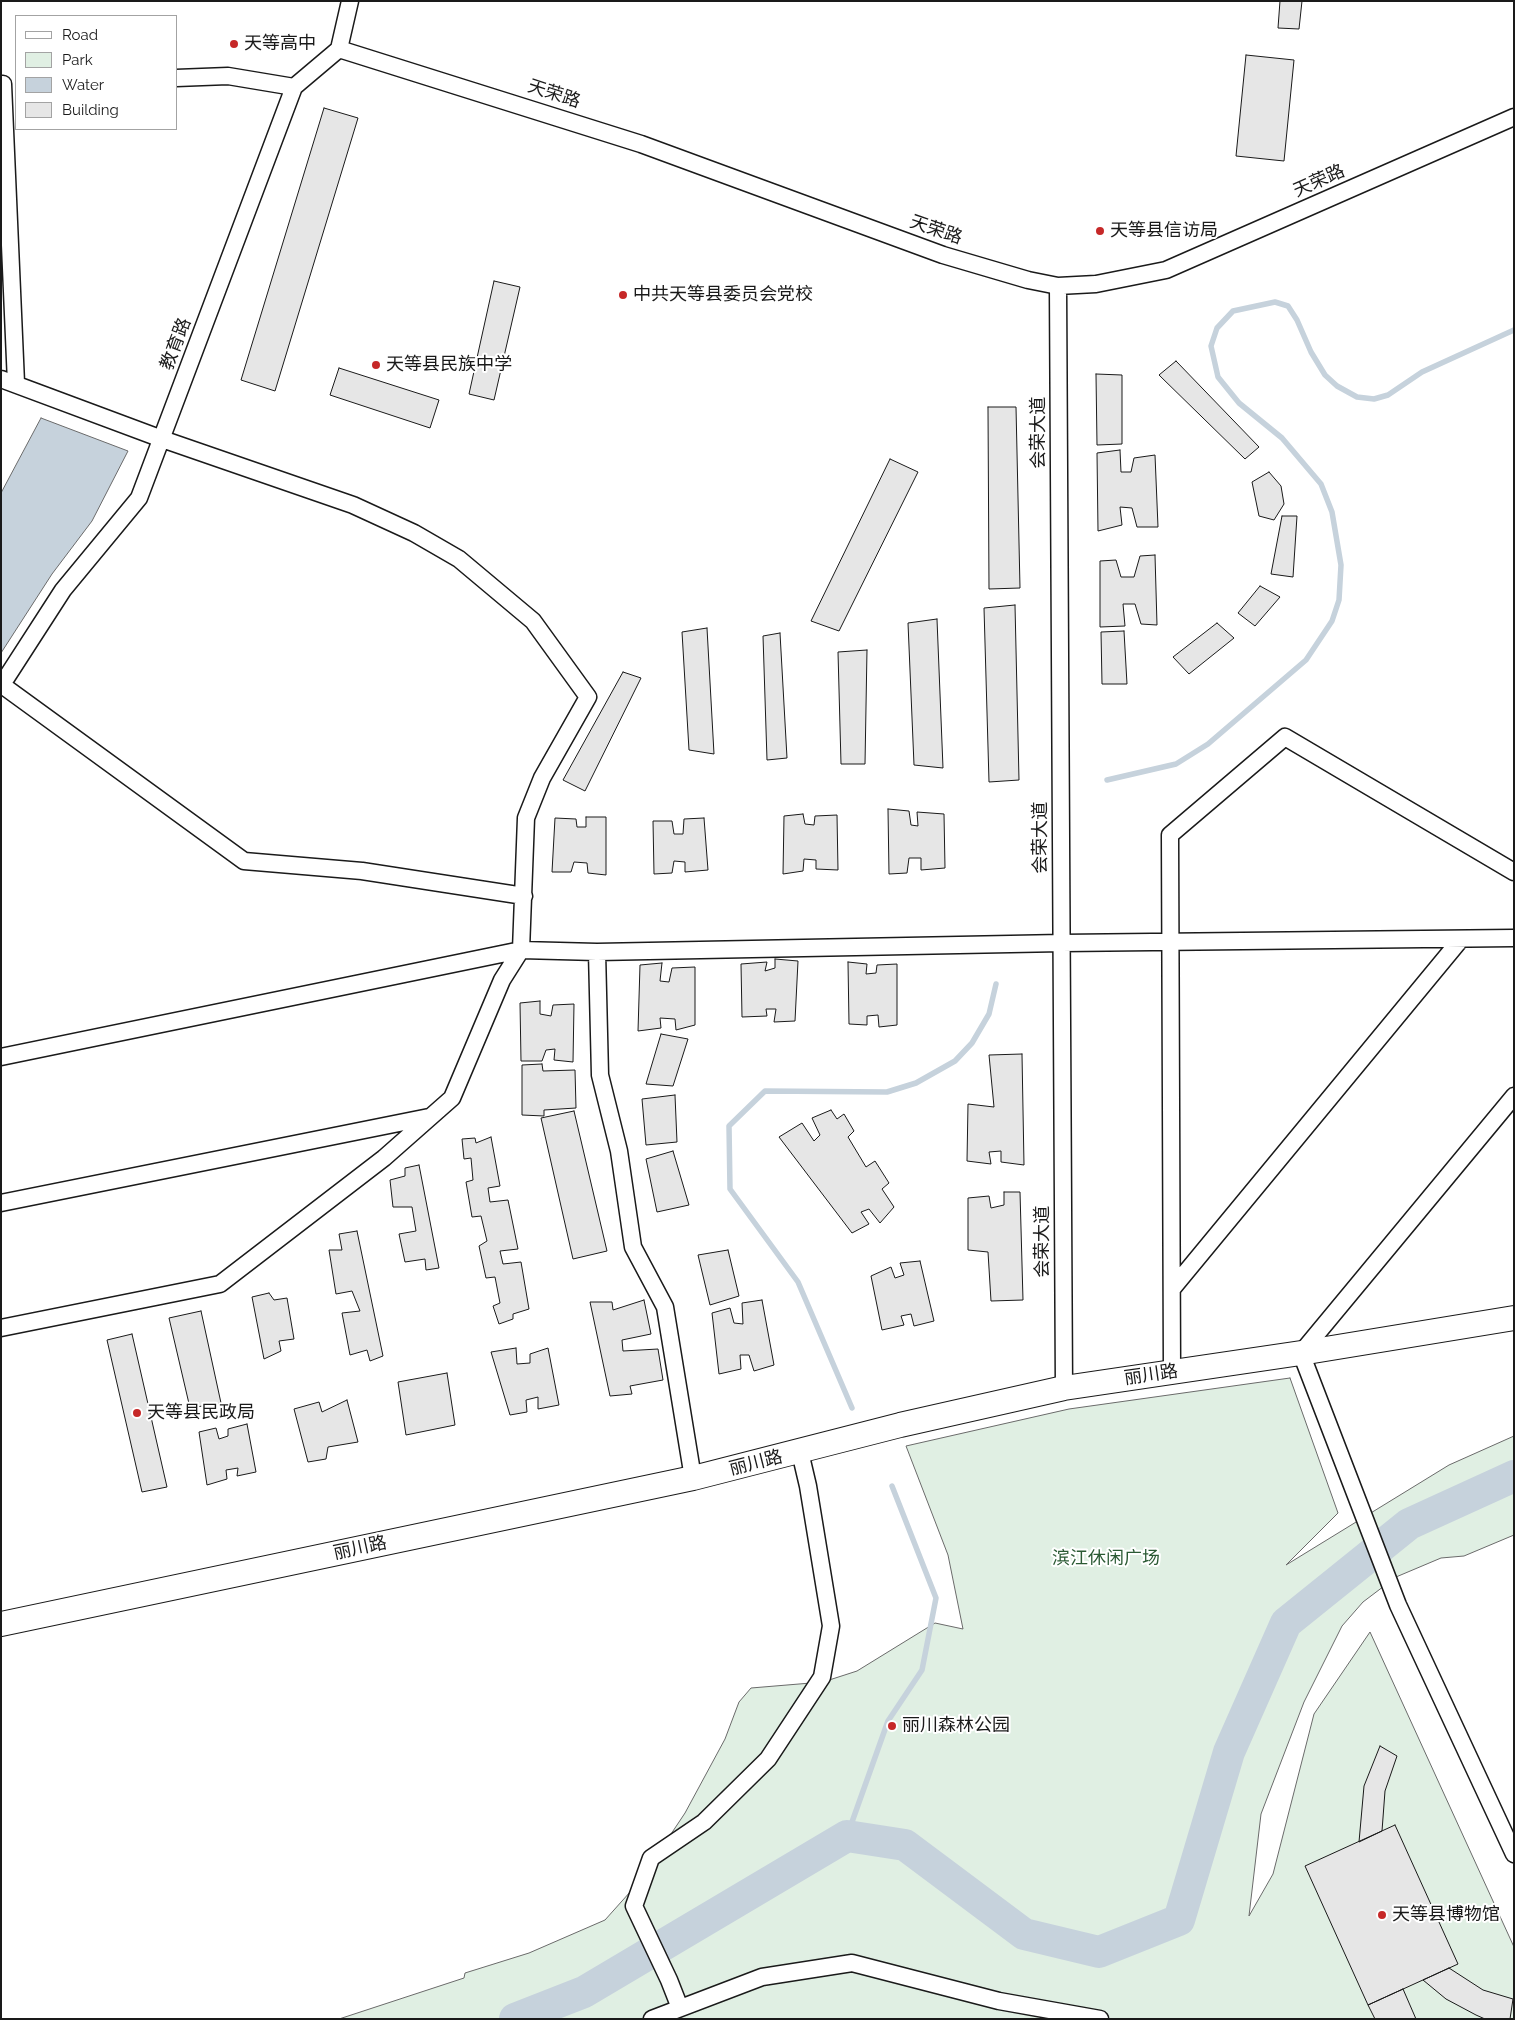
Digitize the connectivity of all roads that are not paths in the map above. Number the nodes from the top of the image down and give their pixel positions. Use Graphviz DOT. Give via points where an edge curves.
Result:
graph roads {
  1 [pos="350,1"];
  2 [pos="339,49"];
  3 [pos="178,78"];
  4 [pos="7,84"];
  5 [pos="294,87"];
  6 [pos="1514,117"];
  7 [pos="1058,286"];
  8 [pos="8,381"];
  9 [pos="162,439"];
  10 [pos="2,686"];
  11 [pos="1514,872"];
  12 [pos="524,896"];
  13 [pos="1514,938"];
  14 [pos="1461,939"];
  15 [pos="1170,942"];
  16 [pos="1062,943"];
  17 [pos="521,950"];
  18 [pos="597,952"];
  19 [pos="1,1057"];
  20 [pos="1514,1096"];
  21 [pos="431,1116"];
  22 [pos="1,1203"];
  23 [pos="1172,1289"];
  24 [pos="1514,1318"];
  25 [pos="1,1328"];
  26 [pos="1301,1353"];
  27 [pos="1172,1372"];
  28 [pos="1064,1388"];
  29 [pos="800,1452"];
  30 [pos="693,1478"];
  31 [pos="1,1624"];
  32 [pos="1514,1854"];
  33 [pos="680,2008"];
  34 [pos="652,2019"];
  35 [pos="1100,2019"];
  1 -- 2 [label="street"];
  2 -- 5 [label="street, 教育路"];
  2 -- 7 [label="street, 天荣路" via="641,144 943,255"];
  3 -- 5 [label="street" via="228,76"];
  4 -- 8 [label="street"];
  5 -- 9 [label="street, 教育路"];
  6 -- 7 [label="street, 天荣路" via="1166,270 1096,284"];
  7 -- 16 [label="street, 会荣大道"];
  8 -- 9 [label="street"];
  9 -- 10 [label="street, 教育路" via="139,498 63,590"];
  9 -- 12 [label="street" via="353,505 414,533 459,559 533,621 588,697 542,778 526,818"];
  10 -- 12 [label="street" via="244,861 362,871"];
  11 -- 15 [label="street" via="1286,737 1170,835"];
  12 -- 17 [label="street"];
  13 -- 14 [label="street"];
  14 -- 15 [label="street"];
  14 -- 23 [label="street"];
  15 -- 16 [label="street"];
  15 -- 23 [label="street"];
  16 -- 18 [label="street"];
  16 -- 28 [label="street, 会荣大道"];
  17 -- 18 [label="street"];
  17 -- 19 [label="street"];
  17 -- 21 [label="street" via="502,980 452,1098"];
  18 -- 30 [label="street" via="600,1075 620,1151 633,1247 665,1307"];
  20 -- 26 [label="street"];
  21 -- 22 [label="street"];
  21 -- 25 [label="street" via="384,1158 220,1284"];
  23 -- 27 [label="street"];
  24 -- 26 [label="main road, 丽川路"];
  26 -- 27 [label="main road, 丽川路"];
  26 -- 32 [label="street" via="1398,1605"];
  27 -- 28 [label="main road, 丽川路"];
  28 -- 29 [label="main road, 丽川路" via="900,1425"];
  29 -- 30 [label="main road, 丽川路"];
  29 -- 33 [label="street" via="831,1626 822,1677 768,1759 704,1822 651,1858 634,1906"];
  30 -- 31 [label="main road, 丽川路"];
  33 -- 34 [label="street"];
  33 -- 35 [label="street" via="762,1978 852,1963 999,2001"];
}
